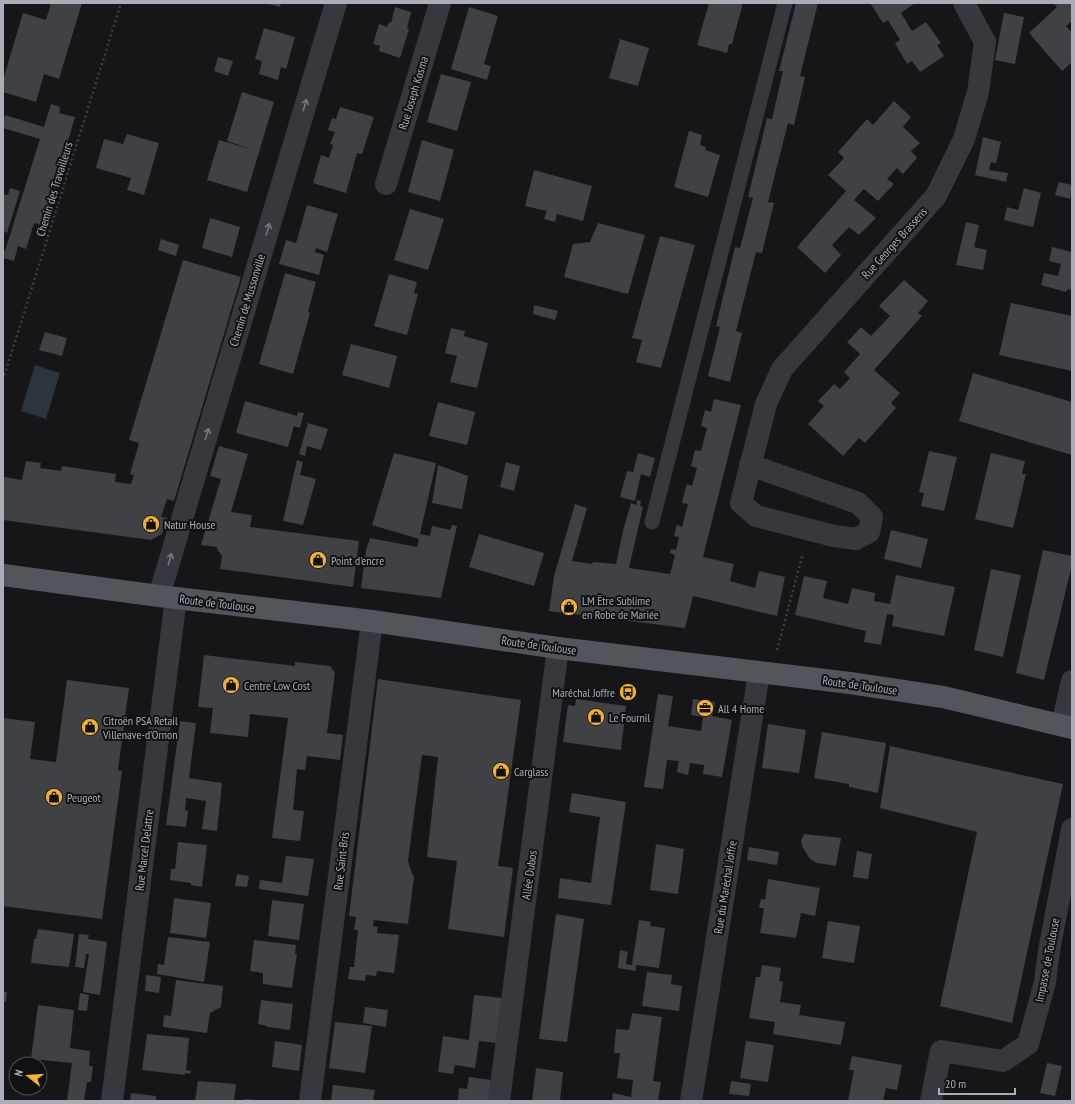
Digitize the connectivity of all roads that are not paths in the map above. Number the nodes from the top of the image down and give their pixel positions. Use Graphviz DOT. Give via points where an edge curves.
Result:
graph roads {
  1 [pos="336,3"];
  2 [pos="440,3"];
  3 [pos="785,3"];
  4 [pos="964,3"];
  5 [pos="386,184"];
  6 [pos="750,465"];
  7 [pos="652,522"];
  8 [pos="3,575"];
  9 [pos="167,597"];
  10 [pos="372,621"];
  11 [pos="558,648"];
  12 [pos="765,673"];
  13 [pos="1072,681"];
  14 [pos="1067,726"];
  15 [pos="1072,829"];
  16 [pos="112,1101"];
  17 [pos="310,1101"];
  18 [pos="499,1101"];
  19 [pos="691,1101"];
  20 [pos="931,1101"];
  9 -- 1 [label="street, Chemin de Mussonville, one-way"];
  2 -- 5 [label="street, Rue Joseph Kosma"];
  3 -- 7 [label="lane"];
  4 -- 6 [label="street, Rue Georges Brassens" via="985,42 978,92 964,139 936,196 782,369 766,404"];
  6 -- 6 [label="street, Rue Georges Brassens" via="741,503 756,516 834,536 856,539 869,532 872,517 858,503"];
  8 -- 9 [label="main road, Route de Toulouse"];
  9 -- 10 [label="main road, Route de Toulouse"];
  9 -- 16 [label="street, Rue Marcel Delattre"];
  10 -- 11 [label="main road, Route de Toulouse"];
  10 -- 17 [label="street, Rue Saint-Bris"];
  11 -- 12 [label="main road, Route de Toulouse"];
  11 -- 18 [label="street, Allée Dubos"];
  12 -- 14 [label="main road, Route de Toulouse" via="943,697"];
  12 -- 19 [label="street, Rue du Maréchal Joffre"];
  13 -- 14 [label="street"];
  15 -- 20 [label="street, Impasse de Toulouse" via="1048,951 1045,982 1028,1044 1003,1061 941,1051"];
}
